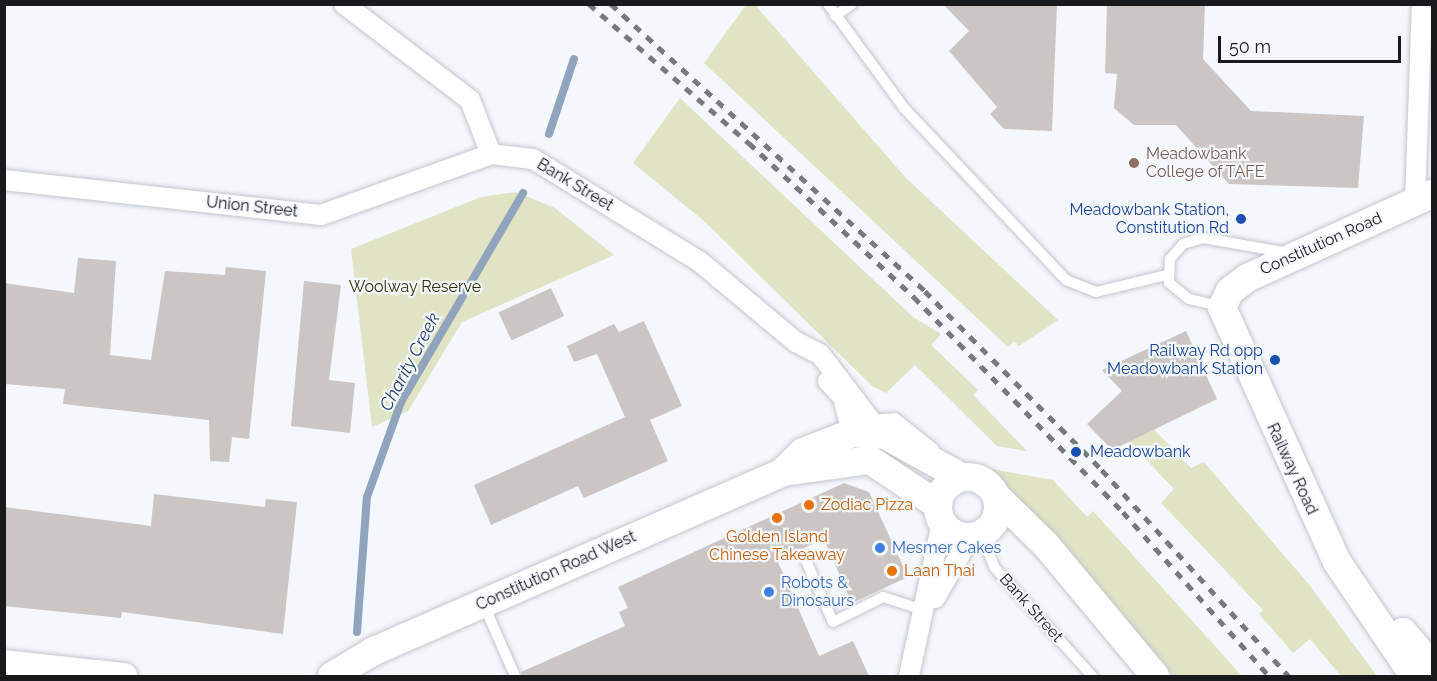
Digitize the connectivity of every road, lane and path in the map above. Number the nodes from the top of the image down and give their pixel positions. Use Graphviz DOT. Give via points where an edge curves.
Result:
graph roads {
  1 [pos="344,4"];
  2 [pos="828,4"];
  3 [pos="852,4"];
  4 [pos="1422,4"];
  5 [pos="836,16"];
  6 [pos="491,154"];
  7 [pos="4,180"];
  8 [pos="1424,198"];
  9 [pos="1299,255"];
  10 [pos="1167,274"];
  11 [pos="1222,308"];
  12 [pos="865,441"];
  13 [pos="957,476"];
  14 [pos="997,497"];
  15 [pos="940,513"];
  16 [pos="980,533"];
  17 [pos="804,556"];
  18 [pos="1061,570"];
  19 [pos="483,603"];
  20 [pos="927,611"];
  21 [pos="1380,620"];
  22 [pos="4,663"];
  23 [pos="1432,666"];
  24 [pos="123,676"];
  25 [pos="333,676"];
  26 [pos="516,676"];
  27 [pos="909,676"];
  28 [pos="1092,676"];
  29 [pos="1155,676"];
  30 [pos="1414,676"];
  1 -- 6 [label="street" via="470,100"];
  2 -- 5 [label="lane"];
  3 -- 5 [label="lane"];
  4 -- 8 [label="street"];
  5 -- 10 [label="lane" via="904,108 1066,280 1096,291"];
  6 -- 7 [label="street, Union Street" via="321,215"];
  6 -- 12 [label="street, Bank Street" via="533,159 699,261 796,342 843,397"];
  8 -- 9 [label="main road, Constitution Road"];
  9 -- 10 [label="lane" via="1194,239 1175,251"];
  9 -- 11 [label="main road, Constitution Road" via="1238,283"];
  10 -- 11 [label="lane" via="1179,294"];
  11 -- 21 [label="main road, Railway Road" via="1326,541"];
  12 -- 13 [label="main road"];
  12 -- 15 [label="main road"];
  12 -- 19 [label="main road, Constitution Road West" via="803,452 783,472"];
  13 -- 14 [label="main road" via="987,483"];
  13 -- 15 [label="main road" via="946,486"];
  14 -- 16 [label="main road" via="997,514"];
  14 -- 18 [label="main road" via="1046,545"];
  15 -- 16 [label="main road" via="956,534"];
  15 -- 20 [label="street"];
  16 -- 18 [label="main road" via="1019,540"];
  16 -- 20 [label="street"];
  16 -- 28 [label="lane, Bank Street" via="994,567"];
  17 -- 20 [label="lane" via="833,622 883,597"];
  18 -- 29 [label="main road"];
  19 -- 25 [label="main road, Constitution Road West" via="374,651"];
  19 -- 26 [label="lane"];
  20 -- 27 [label="street"];
  21 -- 23 [label="main road, Railway Road" via="1397,626"];
  21 -- 30 [label="main road, Railway Road" via="1386,638"];
  22 -- 24 [label="street"];
}
